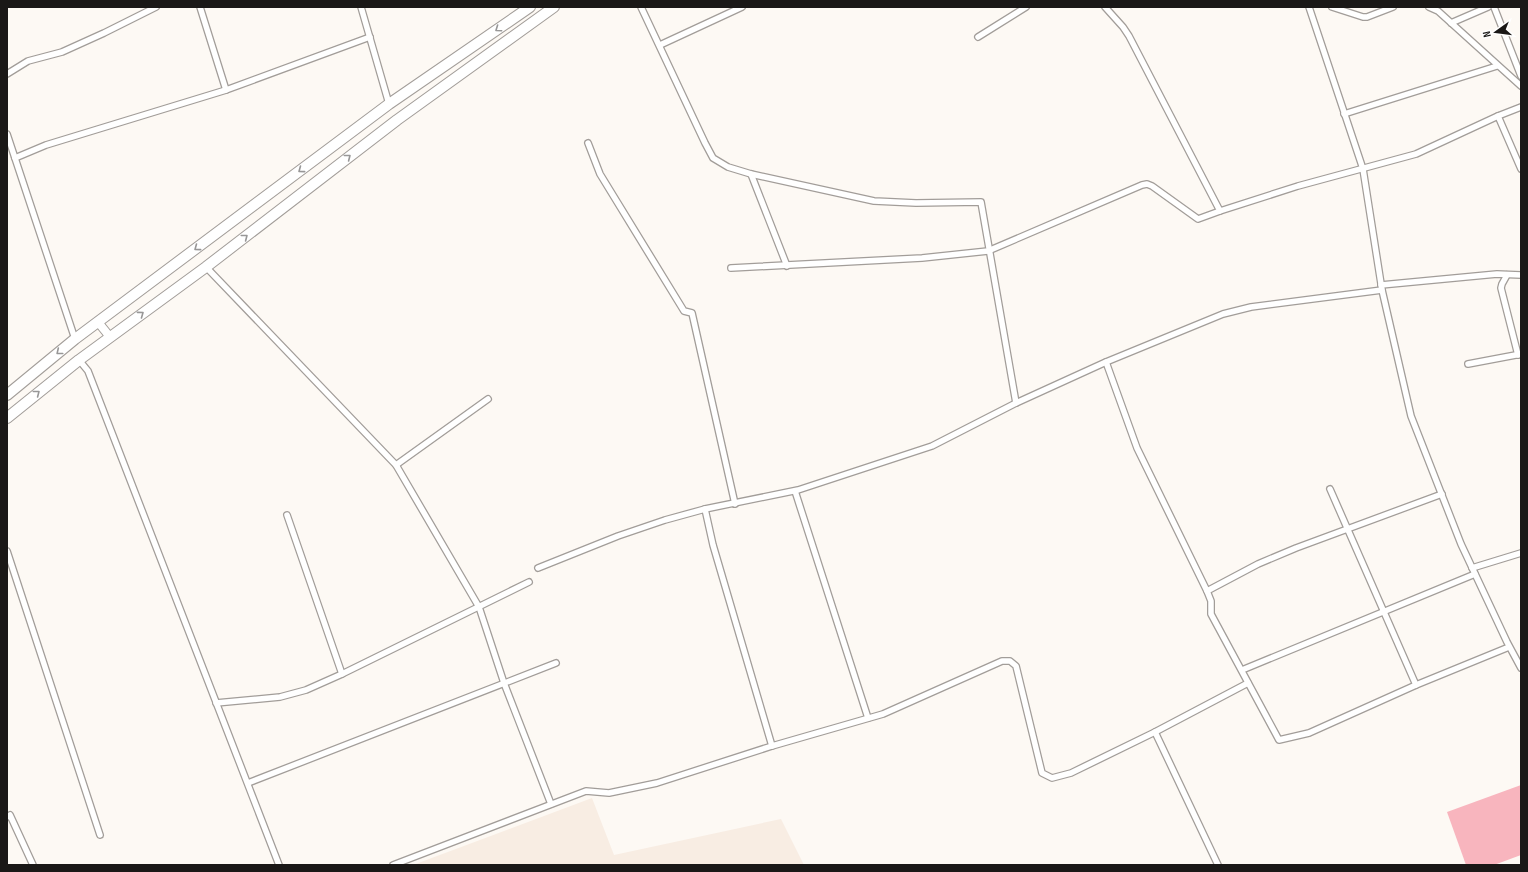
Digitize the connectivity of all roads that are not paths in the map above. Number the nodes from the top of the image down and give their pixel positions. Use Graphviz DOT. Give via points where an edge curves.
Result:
graph roads {
  1 [pos="156,7"];
  2 [pos="200,7"];
  3 [pos="361,7"];
  4 [pos="530,7"];
  5 [pos="554,7"];
  6 [pos="641,7"];
  7 [pos="742,7"];
  8 [pos="1026,7"];
  9 [pos="1105,7"];
  10 [pos="1309,7"];
  11 [pos="1332,7"];
  12 [pos="1393,7"];
  13 [pos="1430,7"];
  14 [pos="1488,7"];
  15 [pos="1494,7"];
  16 [pos="1451,23"];
  17 [pos="370,37"];
  18 [pos="978,37"];
  19 [pos="660,45"];
  20 [pos="1497,66"];
  21 [pos="7,74"];
  22 [pos="1521,76"];
  23 [pos="1521,86"];
  24 [pos="226,90"];
  25 [pos="389,104"];
  26 [pos="1521,107"];
  27 [pos="1344,114"];
  28 [pos="1498,116"];
  29 [pos="7,134"];
  30 [pos="588,143"];
  31 [pos="15,158"];
  32 [pos="1363,169"];
  33 [pos="1521,169"];
  34 [pos="751,174"];
  35 [pos="1220,211"];
  36 [pos="988,251"];
  37 [pos="787,266"];
  38 [pos="206,267"];
  39 [pos="732,268"];
  40 [pos="1507,275"];
  41 [pos="1521,276"];
  42 [pos="1381,287"];
  43 [pos="98,322"];
  44 [pos="110,337"];
  45 [pos="75,339"];
  46 [pos="1519,355"];
  47 [pos="79,360"];
  48 [pos="1106,362"];
  49 [pos="1468,364"];
  50 [pos="7,395"];
  51 [pos="488,399"];
  52 [pos="1016,403"];
  53 [pos="7,418"];
  54 [pos="396,465"];
  55 [pos="1330,489"];
  56 [pos="795,491"];
  57 [pos="1442,494"];
  58 [pos="736,504"];
  59 [pos="705,509"];
  60 [pos="287,515"];
  61 [pos="1348,530"];
  62 [pos="7,551"];
  63 [pos="1521,553"];
  64 [pos="538,568"];
  65 [pos="1472,568"];
  66 [pos="1475,574"];
  67 [pos="529,582"];
  68 [pos="1207,591"];
  69 [pos="480,607"];
  70 [pos="1384,612"];
  71 [pos="1509,647"];
  72 [pos="556,663"];
  73 [pos="1521,668"];
  74 [pos="1242,670"];
  75 [pos="342,674"];
  76 [pos="504,683"];
  77 [pos="1248,683"];
  78 [pos="1416,685"];
  79 [pos="216,703"];
  80 [pos="868,718"];
  81 [pos="1155,732"];
  82 [pos="772,746"];
  83 [pos="248,783"];
  84 [pos="551,804"];
  85 [pos="7,817"];
  86 [pos="100,835"];
  87 [pos="33,865"];
  88 [pos="279,865"];
  89 [pos="393,865"];
  90 [pos="1218,865"];
  1 -- 21 [label="street" via="104,34 62,52 28,61"];
  2 -- 24 [label="street"];
  3 -- 17 [label="street"];
  4 -- 25 [label="highway, one-way"];
  38 -- 5 [label="highway, one-way" via="397,120"];
  6 -- 19 [label="street"];
  7 -- 19 [label="street"];
  8 -- 18 [label="street"];
  9 -- 35 [label="street" via="1129,36"];
  10 -- 27 [label="street"];
  11 -- 12 [label="street" via="1367,17"];
  13 -- 16 [label="street"];
  14 -- 16 [label="street"];
  15 -- 22 [label="street"];
  16 -- 20 [label="street"];
  17 -- 24 [label="street"];
  17 -- 25 [label="street"];
  19 -- 34 [label="street" via="713,158 728,168"];
  20 -- 23 [label="street"];
  20 -- 27 [label="street"];
  24 -- 31 [label="street" via="46,145"];
  25 -- 43 [label="highway, one-way"];
  26 -- 28 [label="street"];
  27 -- 32 [label="street"];
  28 -- 32 [label="street" via="1416,154"];
  28 -- 33 [label="street"];
  29 -- 31 [label="street"];
  30 -- 58 [label="street" via="600,174 684,311 692,313"];
  31 -- 45 [label="street"];
  32 -- 35 [label="street" via="1298,186"];
  32 -- 42 [label="street"];
  34 -- 36 [label="street" via="874,201 981,202"];
  34 -- 37 [label="street"];
  35 -- 36 [label="street" via="1198,220 1152,186 1142,185"];
  36 -- 37 [label="street" via="922,258"];
  36 -- 52 [label="street"];
  37 -- 39 [label="street"];
  44 -- 38 [label="highway, one-way"];
  38 -- 54 [label="street"];
  40 -- 41 [label="street"];
  40 -- 42 [label="street"];
  40 -- 46 [label="street" via="1501,288"];
  42 -- 48 [label="street" via="1251,307 1223,314"];
  42 -- 57 [label="street" via="1411,416"];
  43 -- 44 [label="main road"];
  43 -- 45 [label="highway"];
  44 -- 47 [label="highway"];
  45 -- 50 [label="highway, one-way"];
  46 -- 49 [label="street"];
  53 -- 47 [label="highway, one-way"];
  47 -- 79 [label="street" via="88,371"];
  48 -- 52 [label="street"];
  48 -- 68 [label="street" via="1137,448"];
  51 -- 54 [label="street"];
  52 -- 56 [label="street" via="932,446"];
  54 -- 69 [label="street"];
  55 -- 61 [label="street"];
  56 -- 58 [label="street"];
  56 -- 80 [label="street"];
  57 -- 61 [label="street"];
  57 -- 65 [label="street"];
  58 -- 59 [label="street"];
  59 -- 64 [label="street" via="658,522"];
  59 -- 82 [label="street" via="713,545"];
  60 -- 75 [label="street"];
  61 -- 68 [label="street" via="1258,564"];
  61 -- 70 [label="street"];
  62 -- 86 [label="street"];
  63 -- 65 [label="street"];
  65 -- 66 [label="street"];
  66 -- 70 [label="street"];
  66 -- 71 [label="street"];
  67 -- 69 [label="street"];
  68 -- 74 [label="street" via="1211,614"];
  69 -- 75 [label="street"];
  69 -- 76 [label="street"];
  70 -- 74 [label="street"];
  70 -- 78 [label="street"];
  71 -- 73 [label="street"];
  71 -- 78 [label="street"];
  72 -- 76 [label="street"];
  74 -- 77 [label="street"];
  75 -- 79 [label="street" via="306,690 280,697"];
  76 -- 83 [label="street"];
  76 -- 84 [label="street"];
  77 -- 78 [label="street" via="1279,740 1310,733"];
  77 -- 81 [label="street"];
  79 -- 83 [label="street"];
  80 -- 81 [label="street" via="883,714 1002,661 1010,661 1016,666 1042,773 1052,778 1071,773"];
  80 -- 82 [label="street"];
  81 -- 90 [label="street"];
  82 -- 84 [label="street" via="657,783 609,793 586,791"];
  83 -- 88 [label="street"];
  84 -- 89 [label="street"];
  85 -- 87 [label="street" via="10,815"];
}
